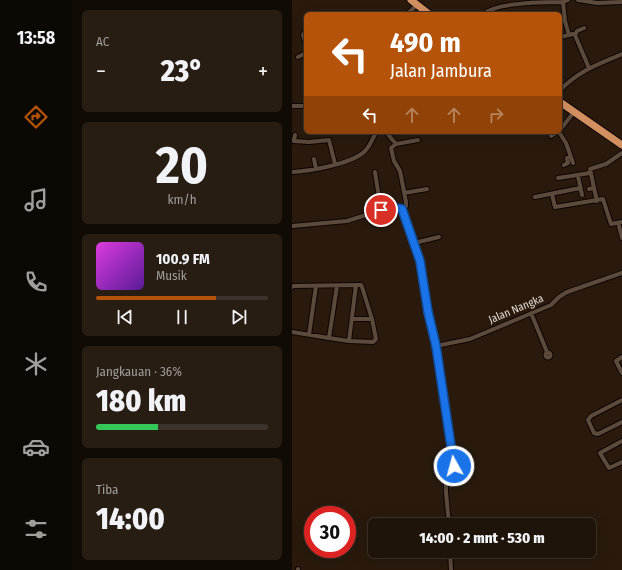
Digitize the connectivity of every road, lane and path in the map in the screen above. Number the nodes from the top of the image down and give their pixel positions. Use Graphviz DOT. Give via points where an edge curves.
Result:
graph roads {
  1 [pos="411,0"];
  2 [pos="578,0"];
  3 [pos="532,1"];
  4 [pos="566,1"];
  5 [pos="507,2"];
  6 [pos="622,2"];
  7 [pos="417,5"];
  8 [pos="409,12"];
  9 [pos="426,12"];
  10 [pos="486,12"];
  11 [pos="584,28"];
  12 [pos="575,34"];
  13 [pos="569,35"];
  14 [pos="562,37"];
  15 [pos="304,54"];
  16 [pos="622,54"];
  17 [pos="298,57"];
  18 [pos="589,68"];
  19 [pos="562,88"];
  20 [pos="562,103"];
  21 [pos="292,106"];
  22 [pos="304,106"];
  23 [pos="574,112"];
  24 [pos="562,127"];
  25 [pos="375,134"];
  26 [pos="388,134"];
  27 [pos="554,134"];
  28 [pos="561,134"];
  29 [pos="295,135"];
  30 [pos="551,136"];
  31 [pos="293,140"];
  32 [pos="418,140"];
  33 [pos="396,144"];
  34 [pos="622,145"];
  35 [pos="622,153"];
  36 [pos="571,157"];
  37 [pos="314,159"];
  38 [pos="574,163"];
  39 [pos="335,164"];
  40 [pos="564,165"];
  41 [pos="316,169"];
  42 [pos="292,172"];
  43 [pos="375,172"];
  44 [pos="590,173"];
  45 [pos="578,176"];
  46 [pos="558,178"];
  47 [pos="427,188"];
  48 [pos="580,188"];
  49 [pos="404,193"];
  50 [pos="552,194"];
  51 [pos="582,195"];
  52 [pos="535,197"];
  53 [pos="597,201"];
  54 [pos="381,210"];
  55 [pos="403,210"];
  56 [pos="622,222"];
  57 [pos="292,226"];
  58 [pos="619,226"];
  59 [pos="438,237"];
  60 [pos="622,238"];
  61 [pos="414,243"];
  62 [pos="622,273"];
  63 [pos="356,285"];
  64 [pos="316,286"];
  65 [pos="337,286"];
  66 [pos="292,287"];
  67 [pos="531,313"];
  68 [pos="352,319"];
  69 [pos="372,319"];
  70 [pos="292,332"];
  71 [pos="309,335"];
  72 [pos="329,338"];
  73 [pos="349,341"];
  74 [pos="436,346"];
  75 [pos="547,352"];
  76 [pos="622,357"];
  77 [pos="622,373"];
  78 [pos="622,400"];
  79 [pos="622,422"];
  80 [pos="622,441"];
  81 [pos="622,462"];
  82 [pos="448,518"];
  83 [pos="450,558"];
  84 [pos="451,570"];
  1 -- 7 [label="highway"];
  2 -- 6 [label="street" via="597,3"];
  3 -- 4 [label="street"];
  3 -- 5 [label="street"];
  4 -- 13 [label="street" via="565,20"];
  5 -- 10 [label="street"];
  7 -- 8 [label="street"];
  7 -- 9 [label="highway"];
  11 -- 12 [label="street"];
  12 -- 13 [label="street"];
  12 -- 18 [label="street"];
  13 -- 14 [label="street"];
  15 -- 17 [label="street"];
  16 -- 18 [label="street"];
  18 -- 19 [label="street"];
  20 -- 23 [label="highway"];
  21 -- 22 [label="street"];
  23 -- 24 [label="street"];
  23 -- 34 [label="highway"];
  25 -- 39 [label="street" via="365,151"];
  26 -- 33 [label="street"];
  27 -- 30 [label="street"];
  28 -- 36 [label="street"];
  29 -- 31 [label="street"];
  31 -- 39 [label="street" via="329,140"];
  32 -- 33 [label="street"];
  33 -- 49 [label="street" via="391,150 400,171"];
  35 -- 44 [label="street" via="606,164 590,169"];
  36 -- 38 [label="street"];
  36 -- 40 [label="street" via="567,158 568,163"];
  37 -- 41 [label="street"];
  39 -- 41 [label="street"];
  41 -- 42 [label="street"];
  43 -- 54 [label="street"];
  44 -- 45 [label="street"];
  44 -- 53 [label="street"];
  45 -- 46 [label="street"];
  45 -- 48 [label="street"];
  47 -- 49 [label="street"];
  48 -- 50 [label="street"];
  48 -- 51 [label="street"];
  49 -- 55 [label="street" via="407,204"];
  50 -- 52 [label="street"];
  50 -- 53 [label="street" via="555,207"];
  53 -- 56 [label="street" via="604,200 611,224"];
  54 -- 55 [label="street"];
  54 -- 57 [label="street" via="347,221"];
  55 -- 61 [label="street"];
  58 -- 60 [label="street"];
  59 -- 61 [label="street"];
  61 -- 74 [label="street"];
  62 -- 67 [label="street, Jalan Nangka" via="567,292 551,305"];
  63 -- 65 [label="street"];
  63 -- 68 [label="street"];
  63 -- 69 [label="street" via="362,287"];
  64 -- 65 [label="street"];
  64 -- 66 [label="street"];
  64 -- 71 [label="street"];
  65 -- 72 [label="street"];
  67 -- 74 [label="street, Jalan Nangka" via="470,339"];
  67 -- 75 [label="street"];
  68 -- 69 [label="street"];
  68 -- 73 [label="street"];
  69 -- 73 [label="street" via="375,340"];
  70 -- 71 [label="street"];
  71 -- 72 [label="street"];
  72 -- 73 [label="street"];
  74 -- 82 [label="street" via="454,461 454,468 446,478"];
  76 -- 77 [label="street" via="616,361"];
  78 -- 79 [label="street" via="588,418 594,433 598,434"];
  80 -- 81 [label="street" via="602,451 600,455 609,468"];
  83 -- 84 [label="street"];
}
